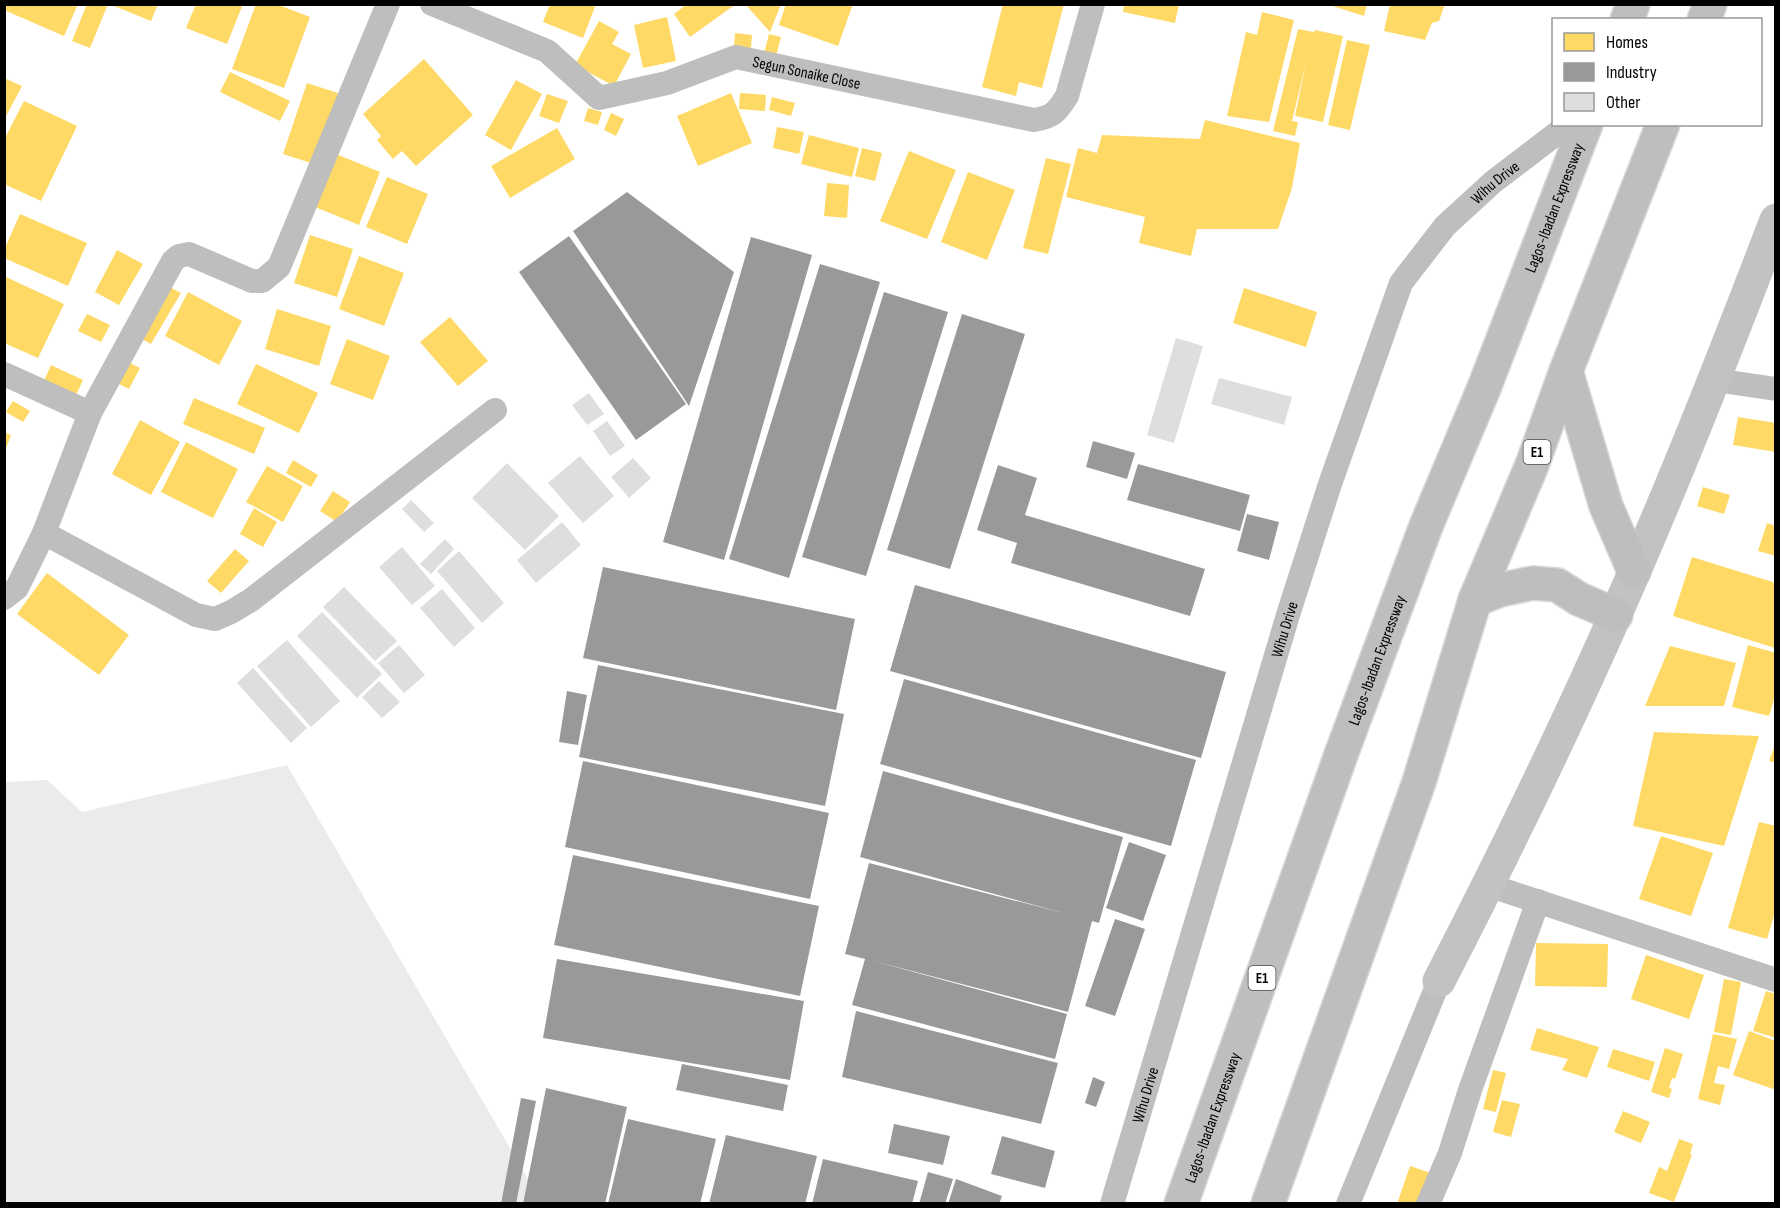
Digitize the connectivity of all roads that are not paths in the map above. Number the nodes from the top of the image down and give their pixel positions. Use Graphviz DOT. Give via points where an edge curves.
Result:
graph roads {
  1 [pos="388,4"];
  2 [pos="432,4"];
  3 [pos="1093,4"];
  4 [pos="1566,126"];
  5 [pos="1585,126"];
  6 [pos="1662,126"];
  7 [pos="1776,220"];
  8 [pos="1566,371"];
  9 [pos="4,374"];
  10 [pos="1715,380"];
  11 [pos="1776,389"];
  12 [pos="495,410"];
  13 [pos="90,413"];
  14 [pos="44,533"];
  15 [pos="1634,571"];
  16 [pos="4,598"];
  17 [pos="1475,600"];
  18 [pos="1616,615"];
  19 [pos="1488,885"];
  20 [pos="1538,901"];
  21 [pos="1776,980"];
  22 [pos="1439,981"];
  23 [pos="1112,1203"];
  24 [pos="1182,1203"];
  25 [pos="1268,1203"];
  26 [pos="1348,1203"];
  27 [pos="1428,1203"];
  1 -- 13 [label="street" via="279,267 262,281 252,281 189,254 179,256"];
  2 -- 3 [label="street, Segun Sonaike Close" via="547,51 599,98 667,83 736,57 1034,120 1048,118 1067,96"];
  4 -- 23 [label="street, Wihu Drive" via="1493,182 1445,226 1401,283 1288,615"];
  5 -- 24 [label="highway, Lagos-Ibadan Expressway / E1" via="1426,526"];
  6 -- 8 [label="highway, E1"];
  7 -- 10 [label="main road"];
  8 -- 15 [label="highway" via="1606,506"];
  8 -- 17 [label="highway, E1" via="1532,465"];
  9 -- 13 [label="street"];
  10 -- 11 [label="street"];
  10 -- 15 [label="main road"];
  12 -- 14 [label="street" via="252,600 215,618 196,615"];
  13 -- 14 [label="street"];
  14 -- 16 [label="street" via="17,588"];
  15 -- 18 [label="main road"];
  17 -- 18 [label="highway" via="1533,582 1557,585"];
  17 -- 25 [label="highway, E1" via="1419,782"];
  18 -- 19 [label="main road"];
  19 -- 20 [label="street"];
  19 -- 22 [label="main road"];
  20 -- 21 [label="street"];
  20 -- 27 [label="street" via="1450,1153"];
  22 -- 26 [label="street"];
}
